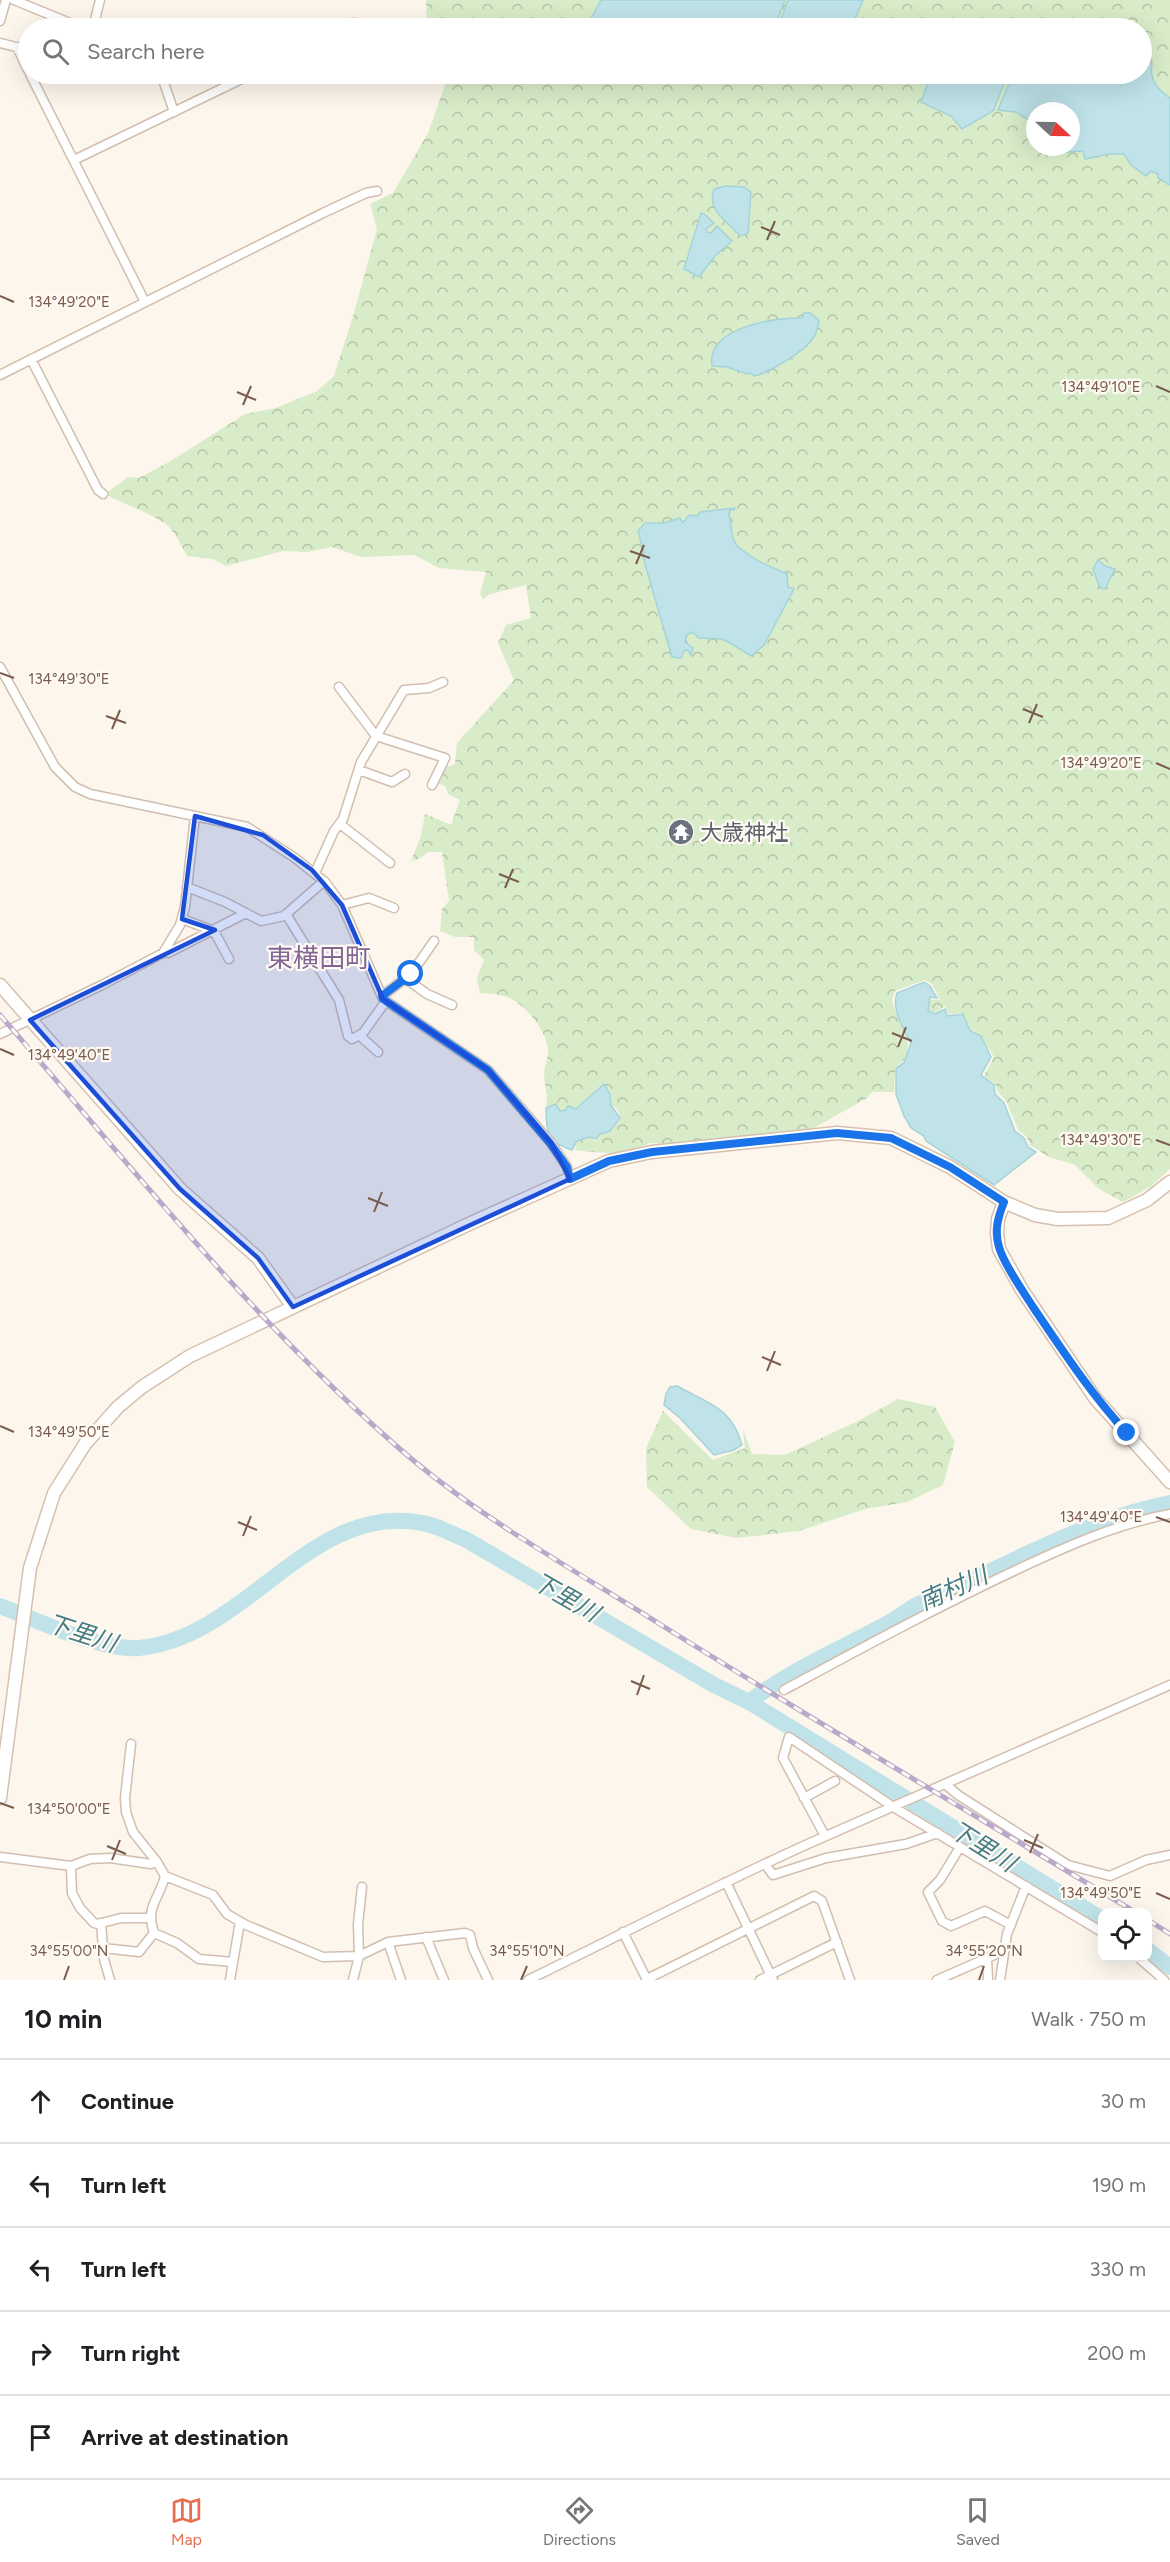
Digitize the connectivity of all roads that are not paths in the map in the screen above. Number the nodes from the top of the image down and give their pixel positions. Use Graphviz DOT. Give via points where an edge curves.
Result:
graph roads {
  1 [pos="6,0"];
  2 [pos="14,0"];
  3 [pos="100,0"];
  4 [pos="58,18"];
  5 [pos="96,18"];
  6 [pos="0,21"];
  7 [pos="0,43"];
  8 [pos="17,47"];
  9 [pos="35,84"];
  10 [pos="164,84"];
  11 [pos="231,84"];
  12 [pos="174,112"];
  13 [pos="76,165"];
  14 [pos="377,191"];
  15 [pos="145,302"];
  16 [pos="31,359"];
  17 [pos="0,375"];
  18 [pos="103,494"];
  19 [pos="0,667"];
  20 [pos="443,682"];
  21 [pos="339,687"];
  22 [pos="376,736"];
  23 [pos="358,770"];
  24 [pos="405,774"];
  25 [pos="432,785"];
  26 [pos="195,816"];
  27 [pos="340,824"];
  28 [pos="390,863"];
  29 [pos="315,873"];
  30 [pos="324,881"];
  31 [pos="187,887"];
  32 [pos="342,904"];
  33 [pos="394,908"];
  34 [pos="246,914"];
  35 [pos="286,914"];
  36 [pos="182,919"];
  37 [pos="214,930"];
  38 [pos="434,941"];
  39 [pos="165,951"];
  40 [pos="229,959"];
  41 [pos="405,978"];
  42 [pos="0,985"];
  43 [pos="384,999"];
  44 [pos="452,1005"];
  45 [pos="30,1020"];
  46 [pos="0,1034"];
  47 [pos="359,1035"];
  48 [pos="378,1052"];
  49 [pos="570,1179"];
  50 [pos="1169,1186"];
  51 [pos="1004,1202"];
  52 [pos="294,1307"];
  53 [pos="1170,1482"];
  54 [pos="1170,1514"];
  55 [pos="1170,1685"];
  56 [pos="784,1690"];
  57 [pos="131,1744"];
  58 [pos="835,1781"];
  59 [pos="945,1784"];
  60 [pos="0,1798"];
  61 [pos="804,1798"];
  62 [pos="897,1807"];
  63 [pos="938,1833"];
  64 [pos="825,1836"];
  65 [pos="960,1847"];
  66 [pos="1170,1855"];
  67 [pos="0,1857"];
  68 [pos="157,1862"];
  69 [pos="765,1864"];
  70 [pos="71,1866"];
  71 [pos="165,1876"];
  72 [pos="726,1882"];
  73 [pos="1026,1886"];
  74 [pos="362,1887"];
  75 [pos="150,1918"];
  76 [pos="240,1922"];
  77 [pos="101,1923"];
  78 [pos="1011,1925"];
  79 [pos="749,1929"];
  80 [pos="1098,1930"];
  81 [pos="623,1932"];
  82 [pos="154,1933"];
  83 [pos="426,1937"];
  84 [pos="388,1942"];
  85 [pos="837,1942"];
  86 [pos="103,1948"];
  87 [pos="359,1956"];
  88 [pos="233,1962"];
  89 [pos="1144,1962"];
  90 [pos="772,1977"];
  91 [pos="110,1980"];
  92 [pos="230,1980"];
  93 [pos="353,1980"];
  94 [pos="401,1980"];
  95 [pos="444,1980"];
  96 [pos="488,1980"];
  97 [pos="528,1980"];
  98 [pos="647,1980"];
  99 [pos="760,1980"];
  100 [pos="850,1980"];
  101 [pos="937,1980"];
  102 [pos="988,1980"];
  103 [pos="1000,1980"];
  104 [pos="1164,1980"];
  1 -- 6 [label="street"];
  2 -- 4 [label="street"];
  3 -- 5 [label="street"];
  7 -- 8 [label="street"];
  9 -- 13 [label="street"];
  10 -- 12 [label="street"];
  11 -- 12 [label="street"];
  12 -- 13 [label="street"];
  13 -- 15 [label="street"];
  14 -- 15 [label="street" via="323,213"];
  15 -- 16 [label="street"];
  16 -- 17 [label="street"];
  16 -- 18 [label="street"];
  19 -- 26 [label="street" via="55,767 75,787 90,794"];
  20 -- 22 [label="street" via="429,688 404,690"];
  21 -- 22 [label="street"];
  22 -- 23 [label="street"];
  22 -- 25 [label="street" via="445,758"];
  23 -- 24 [label="street" via="392,782"];
  23 -- 27 [label="street"];
  26 -- 29 [label="street" via="247,827"];
  26 -- 31 [label="street"];
  27 -- 28 [label="street"];
  27 -- 29 [label="street"];
  29 -- 30 [label="street"];
  30 -- 32 [label="street"];
  30 -- 35 [label="street"];
  31 -- 34 [label="street"];
  31 -- 36 [label="street"];
  32 -- 33 [label="street" via="369,898"];
  32 -- 43 [label="street"];
  34 -- 35 [label="street" via="261,921"];
  34 -- 37 [label="street"];
  35 -- 47 [label="street" via="339,1000 348,1036 352,1039"];
  36 -- 37 [label="street"];
  36 -- 39 [label="street"];
  37 -- 39 [label="street" via="168,953"];
  37 -- 40 [label="street"];
  38 -- 41 [label="street"];
  39 -- 45 [label="street"];
  41 -- 43 [label="street"];
  41 -- 44 [label="street"];
  42 -- 45 [label="street"];
  43 -- 47 [label="street"];
  43 -- 49 [label="street" via="488,1070 550,1143 567,1167"];
  45 -- 46 [label="street"];
  45 -- 52 [label="street" via="180,1189 258,1258"];
  47 -- 48 [label="street"];
  49 -- 51 [label="street" via="609,1161 652,1152 837,1133 891,1138 950,1167"];
  49 -- 52 [label="street"];
  50 -- 51 [label="street" via="1108,1218 1058,1219 1035,1215"];
  51 -- 53 [label="street" via="996,1233 999,1249 1022,1290 1095,1398"];
  52 -- 60 [label="street" via="190,1356 142,1387 85,1444 54,1493 30,1568"];
  54 -- 56 [label="street" via="1123,1525 1063,1548 917,1618"];
  55 -- 59 [label="street"];
  57 -- 68 [label="street" via="126,1812 133,1832"];
  58 -- 61 [label="street"];
  59 -- 62 [label="street"];
  59 -- 66 [label="street" via="1068,1865 1110,1876 1146,1860"];
  61 -- 62 [label="street" via="783,1758 789,1737"];
  61 -- 64 [label="street"];
  62 -- 63 [label="street"];
  62 -- 64 [label="street"];
  63 -- 65 [label="street"];
  63 -- 69 [label="street" via="906,1844 826,1858 773,1875"];
  64 -- 69 [label="street"];
  65 -- 73 [label="street"];
  65 -- 78 [label="street" via="928,1892 942,1922 951,1926 985,1911"];
  67 -- 70 [label="street"];
  68 -- 70 [label="street" via="90,1858"];
  68 -- 71 [label="street"];
  69 -- 72 [label="street"];
  70 -- 77 [label="street" via="72,1893 93,1923"];
  71 -- 75 [label="street"];
  71 -- 76 [label="street" via="213,1894 227,1914"];
  72 -- 79 [label="street"];
  72 -- 81 [label="street"];
  73 -- 78 [label="street"];
  73 -- 80 [label="street"];
  74 -- 87 [label="street"];
  75 -- 77 [label="street"];
  75 -- 82 [label="street"];
  76 -- 87 [label="street" via="323,1957"];
  76 -- 88 [label="street"];
  77 -- 86 [label="street"];
  78 -- 103 [label="street"];
  79 -- 85 [label="street" via="814,1896 822,1901"];
  79 -- 90 [label="street"];
  79 -- 98 [label="street"];
  81 -- 97 [label="street"];
  81 -- 98 [label="street"];
  82 -- 86 [label="street" via="141,1952"];
  82 -- 88 [label="street" via="199,1959"];
  83 -- 84 [label="street"];
  83 -- 95 [label="street"];
  83 -- 96 [label="street" via="470,1935"];
  84 -- 87 [label="street"];
  84 -- 94 [label="street"];
  85 -- 90 [label="street"];
  85 -- 100 [label="street"];
  86 -- 91 [label="street"];
  87 -- 93 [label="street"];
  88 -- 92 [label="street"];
  89 -- 104 [label="street"];
  90 -- 99 [label="street"];
  101 -- 102 [label="street" via="991,1957"];
}
